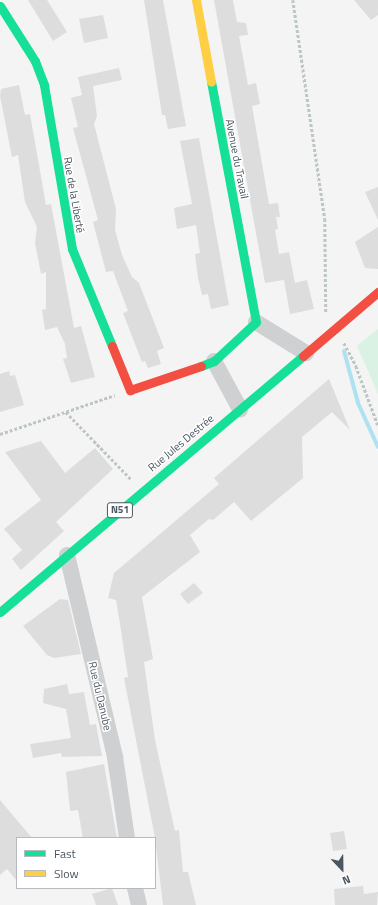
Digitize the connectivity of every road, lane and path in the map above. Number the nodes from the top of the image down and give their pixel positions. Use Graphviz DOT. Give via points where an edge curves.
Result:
graph roads {
  1 [pos="196,0"];
  2 [pos="293,0"];
  3 [pos="0,6"];
  4 [pos="378,292"];
  5 [pos="256,322"];
  6 [pos="333,330"];
  7 [pos="306,353"];
  8 [pos="214,361"];
  9 [pos="130,390"];
  10 [pos="240,409"];
  11 [pos="66,412"];
  12 [pos="378,425"];
  13 [pos="0,434"];
  14 [pos="143,491"];
  15 [pos="67,555"];
  16 [pos="0,612"];
  17 [pos="127,837"];
  18 [pos="135,889"];
  19 [pos="139,905"];
  1 -- 5 [label="street, Avenue du Travail"];
  2 -- 6 [label="path" via="325,219 324,308"];
  3 -- 9 [label="street, Rue de la Liberté" via="35,61 44,85 72,250"];
  4 -- 6 [label="street, Rue Jules Destrée / N51"];
  5 -- 7 [label="street"];
  5 -- 8 [label="street"];
  6 -- 7 [label="street, Rue Jules Destrée / N51"];
  6 -- 12 [label="path" via="356,366"];
  7 -- 10 [label="street, Rue Jules Destrée / N51"];
  8 -- 9 [label="street"];
  8 -- 10 [label="street"];
  9 -- 11 [label="path"];
  10 -- 14 [label="street, Rue Jules Destrée / N51"];
  11 -- 13 [label="path"];
  11 -- 14 [label="path"];
  14 -- 15 [label="street, Rue Jules Destrée / N51"];
  15 -- 16 [label="street, Rue Jules Destrée / N51"];
  15 -- 17 [label="street, Rue du Danube" via="115,757"];
  18 -- 19 [label="street"];
}
